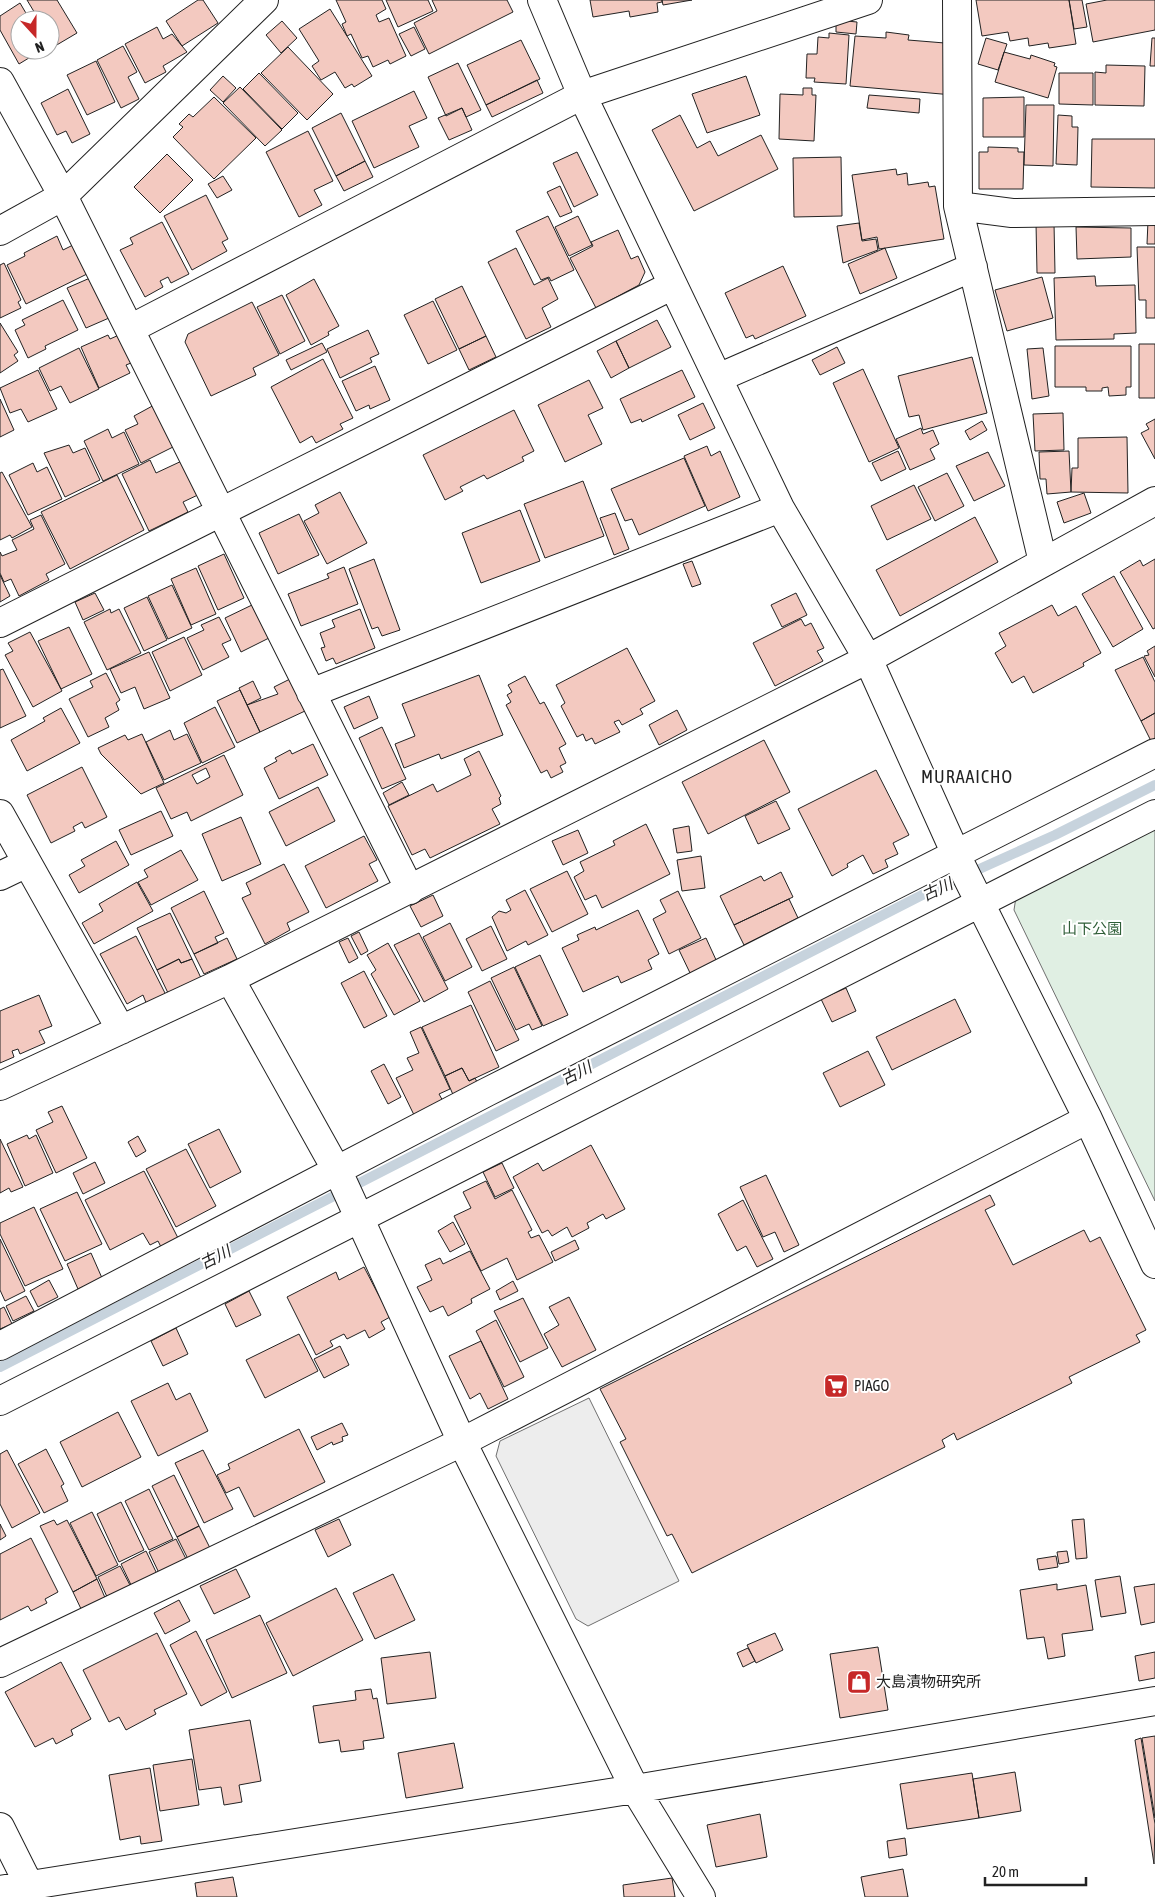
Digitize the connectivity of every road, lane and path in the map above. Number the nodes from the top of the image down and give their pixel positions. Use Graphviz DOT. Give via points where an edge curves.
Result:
graph roads {
  1 [pos="264,0"];
  2 [pos="542,0"];
  3 [pos="868,0"];
  4 [pos="957,0"];
  5 [pos="0,82"];
  6 [pos="582,95"];
  7 [pos="63,196"];
  8 [pos="958,206"];
  9 [pos="1155,211"];
  10 [pos="0,231"];
  11 [pos="973,266"];
  12 [pos="673,285"];
  13 [pos="130,329"];
  14 [pos="718,378"];
  15 [pos="1155,501"];
  16 [pos="780,508"];
  17 [pos="222,512"];
  18 [pos="1044,562"];
  19 [pos="0,624"];
  20 [pos="868,660"];
  21 [pos="312,693"];
  22 [pos="1155,753"];
  23 [pos="0,814"];
  24 [pos="1155,814"];
  25 [pos="957,858"];
  26 [pos="27,863"];
  27 [pos="0,876"];
  28 [pos="410,890"];
  29 [pos="978,900"];
  30 [pos="230,979"];
  31 [pos="121,1030"];
  32 [pos="0,1086"];
  33 [pos="1088,1119"];
  34 [pos="339,1174"];
  35 [pos="359,1215"];
  36 [pos="1155,1264"];
  37 [pos="0,1346"];
  38 [pos="0,1401"];
  39 [pos="462,1442"];
  40 [pos="0,1664"];
  41 [pos="1155,1701"];
  42 [pos="635,1789"];
  43 [pos="0,1827"];
  44 [pos="0,1890"];
  45 [pos="32,1891"];
  46 [pos="701,1897"];
  1 -- 7 [label="street"];
  2 -- 6 [label="street"];
  3 -- 6 [label="street"];
  4 -- 8 [label="street"];
  5 -- 7 [label="street"];
  6 -- 12 [label="street"];
  6 -- 13 [label="street"];
  7 -- 10 [label="street"];
  7 -- 13 [label="street"];
  8 -- 9 [label="street" via="1012,213"];
  8 -- 11 [label="street"];
  11 -- 14 [label="street"];
  11 -- 18 [label="street"];
  12 -- 14 [label="street"];
  12 -- 17 [label="street"];
  13 -- 17 [label="street"];
  14 -- 16 [label="street"];
  15 -- 18 [label="street"];
  16 -- 20 [label="street"];
  16 -- 21 [label="street"];
  17 -- 19 [label="street"];
  17 -- 21 [label="street"];
  18 -- 20 [label="street"];
  20 -- 25 [label="street"];
  20 -- 28 [label="street"];
  21 -- 28 [label="street"];
  22 -- 25 [label="street"];
  23 -- 26 [label="street"];
  24 -- 29 [label="street"];
  25 -- 29 [label="street"];
  25 -- 34 [label="street"];
  26 -- 27 [label="street"];
  26 -- 31 [label="street"];
  28 -- 30 [label="street"];
  29 -- 33 [label="street"];
  29 -- 35 [label="street"];
  30 -- 31 [label="street"];
  30 -- 34 [label="street"];
  31 -- 32 [label="street"];
  33 -- 36 [label="street"];
  33 -- 39 [label="street"];
  34 -- 35 [label="street"];
  34 -- 37 [label="street"];
  35 -- 38 [label="street"];
  35 -- 39 [label="street"];
  39 -- 40 [label="street"];
  39 -- 42 [label="street"];
  41 -- 42 [label="street"];
  42 -- 45 [label="street"];
  42 -- 46 [label="street"];
  43 -- 45 [label="street"];
  44 -- 45 [label="street"];
}
